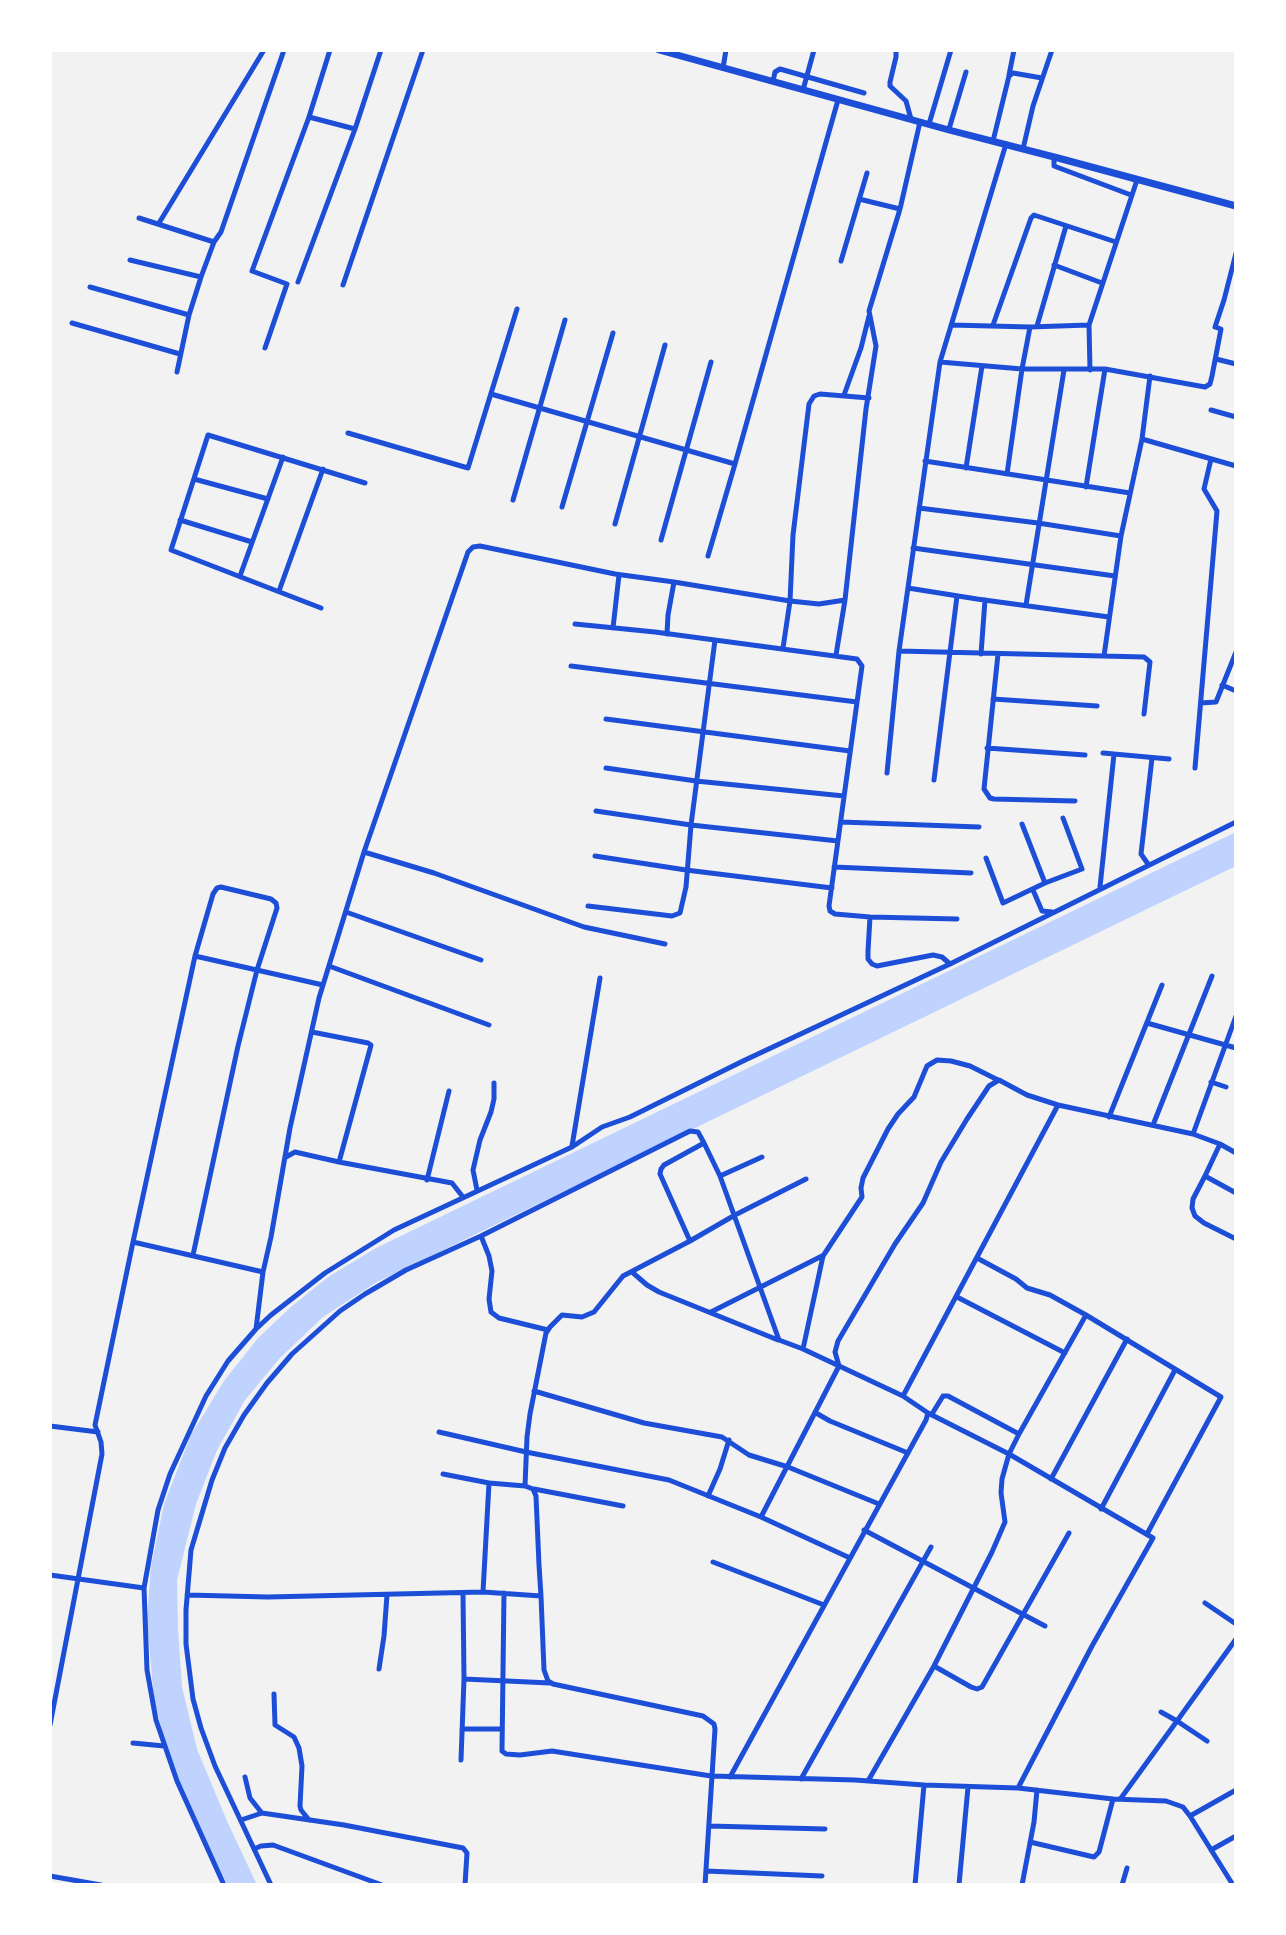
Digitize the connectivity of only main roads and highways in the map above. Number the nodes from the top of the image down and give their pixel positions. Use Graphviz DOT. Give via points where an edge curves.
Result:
graph roads {
  1 [pos="659,50"];
  2 [pos="1236,206"];
  1 -- 2 [label="main road"];
}
